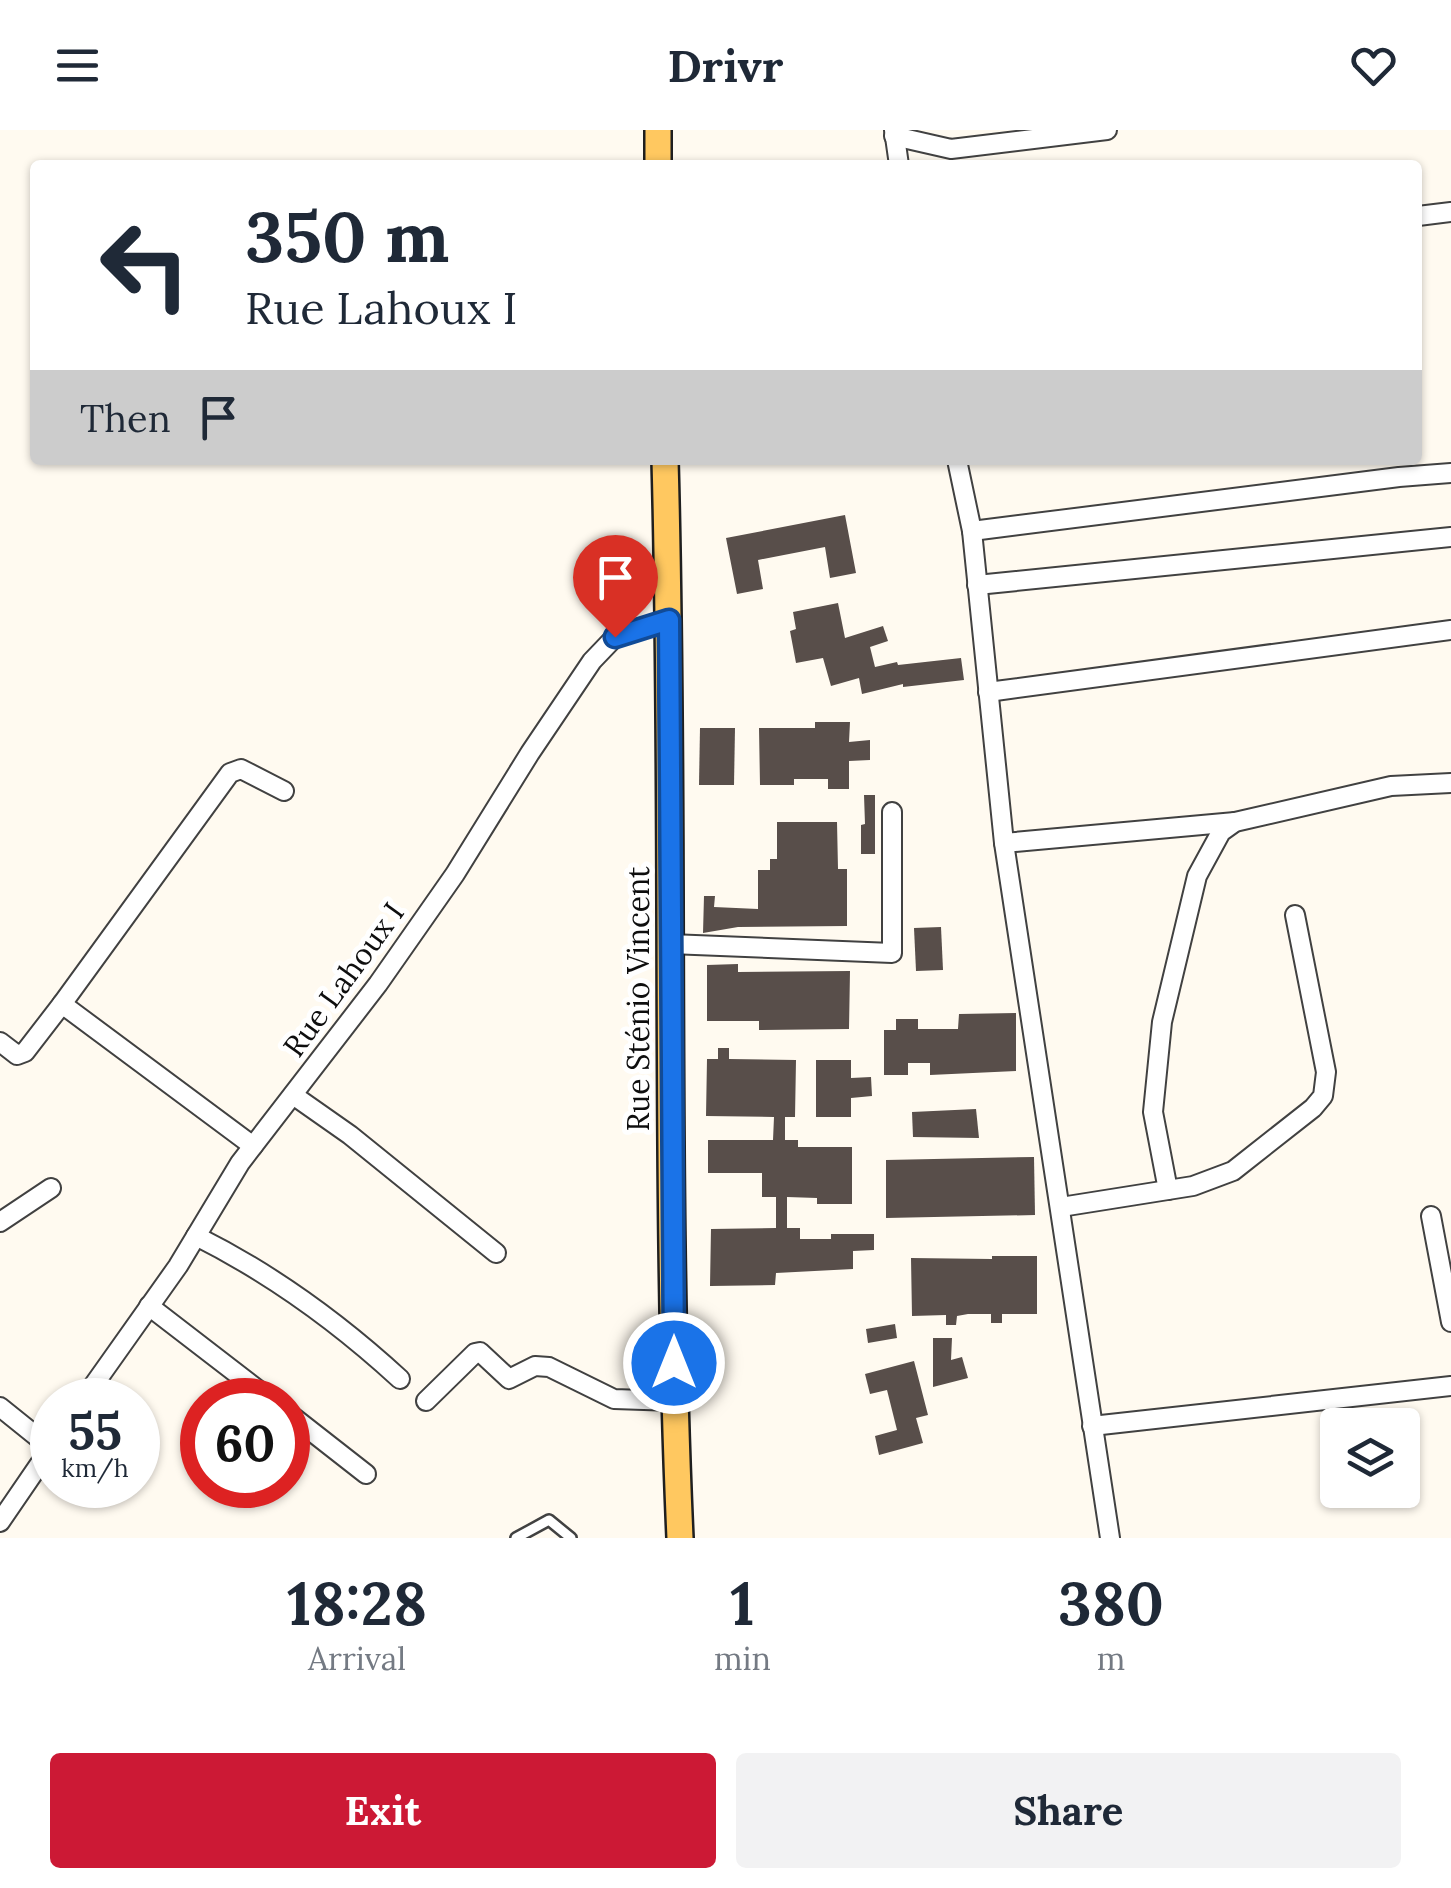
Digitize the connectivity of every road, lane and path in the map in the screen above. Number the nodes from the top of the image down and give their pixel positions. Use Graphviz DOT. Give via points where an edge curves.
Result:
graph roads {
  1 [pos="658,130"];
  2 [pos="1107,130"];
  3 [pos="894,133"];
  4 [pos="658,160"];
  5 [pos="898,160"];
  6 [pos="1451,212"];
  7 [pos="1422,216"];
  8 [pos="665,465"];
  9 [pos="958,465"];
  10 [pos="1451,473"];
  11 [pos="972,530"];
  12 [pos="1451,537"];
  13 [pos="977,586"];
  14 [pos="669,620"];
  15 [pos="1451,630"];
  16 [pos="988,692"];
  17 [pos="1451,783"];
  18 [pos="284,792"];
  19 [pos="892,812"];
  20 [pos="1235,822"];
  21 [pos="1004,843"];
  22 [pos="1295,915"];
  23 [pos="670,944"];
  24 [pos="62,1004"];
  25 [pos="0,1042"];
  26 [pos="293,1094"];
  27 [pos="253,1146"];
  28 [pos="51,1188"];
  29 [pos="1168,1190"];
  30 [pos="1061,1208"];
  31 [pos="1431,1216"];
  32 [pos="0,1222"];
  33 [pos="196,1236"];
  34 [pos="496,1253"];
  35 [pos="150,1306"];
  36 [pos="1451,1322"];
  37 [pos="99,1378"];
  38 [pos="243,1378"];
  39 [pos="400,1378"];
  40 [pos="1451,1386"];
  41 [pos="426,1401"];
  42 [pos="674,1401"];
  43 [pos="0,1407"];
  44 [pos="1092,1426"];
  45 [pos="30,1430"];
  46 [pos="310,1430"];
  47 [pos="366,1474"];
  48 [pos="30,1479"];
  49 [pos="0,1522"];
  50 [pos="516,1538"];
  51 [pos="571,1538"];
  52 [pos="680,1538"];
  53 [pos="1110,1538"];
  1 -- 4 [label="main road"];
  2 -- 3 [label="street" via="951,149"];
  3 -- 5 [label="street"];
  6 -- 7 [label="street"];
  8 -- 14 [label="main road, Rue Sténio Vincent"];
  9 -- 11 [label="street"];
  10 -- 11 [label="street"];
  11 -- 13 [label="street"];
  12 -- 13 [label="street"];
  13 -- 16 [label="street"];
  14 -- 23 [label="main road, Rue Sténio Vincent"];
  14 -- 26 [label="street, Rue Lahoux I" via="615,637 592,661 456,874"];
  15 -- 16 [label="street"];
  16 -- 21 [label="street"];
  17 -- 20 [label="street" via="1391,786"];
  18 -- 24 [label="street" via="241,769 230,773"];
  19 -- 23 [label="street" via="892,953"];
  20 -- 21 [label="street"];
  20 -- 29 [label="street" via="1221,832 1197,876 1162,1022 1153,1112"];
  21 -- 30 [label="street"];
  22 -- 29 [label="street" via="1326,1072 1322,1096 1232,1171"];
  23 -- 42 [label="main road, Rue Sténio Vincent"];
  24 -- 25 [label="street" via="25,1052 17,1055"];
  24 -- 27 [label="street"];
  26 -- 27 [label="street, Rue Lahoux I"];
  26 -- 34 [label="street"];
  27 -- 33 [label="street, Rue Lahoux I"];
  28 -- 32 [label="street"];
  29 -- 30 [label="street"];
  30 -- 44 [label="street"];
  31 -- 36 [label="street"];
  33 -- 35 [label="street, Rue Lahoux I"];
  33 -- 39 [label="street" via="310,1303"];
  35 -- 37 [label="street, Rue Lahoux I"];
  35 -- 38 [label="street"];
  40 -- 44 [label="street"];
  41 -- 42 [label="street" via="480,1352 509,1380 534,1366 550,1367 614,1399"];
  42 -- 52 [label="main road, Rue Sténio Vincent"];
  43 -- 45 [label="street"];
  44 -- 53 [label="street"];
  46 -- 47 [label="street"];
  48 -- 49 [label="street"];
  50 -- 51 [label="lane" via="544,1520"];
}
